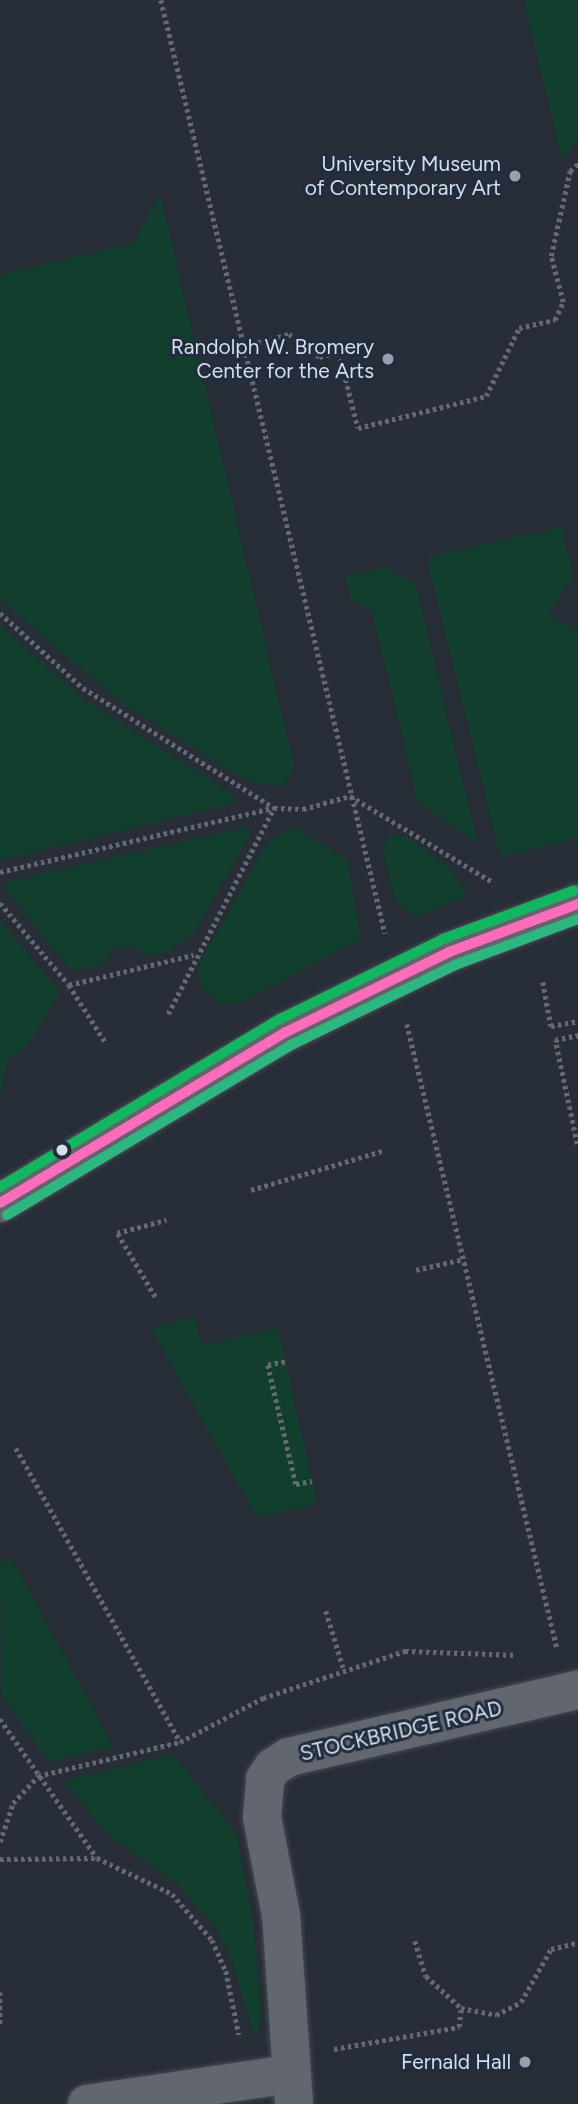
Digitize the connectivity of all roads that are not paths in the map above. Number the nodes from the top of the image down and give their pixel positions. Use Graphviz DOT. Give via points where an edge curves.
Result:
graph roads {
  1 [pos="578,904"];
  2 [pos="0,1203"];
  3 [pos="573,1692"];
  4 [pos="292,2089"];
  5 [pos="87,2104"];
  1 -- 2 [label="main road" via="449,952 286,1032"];
  3 -- 4 [label="lane, STOCKBRIDGE ROAD" via="289,1757 273,1767 263,1788 262,1816 281,1915"];
  4 -- 5 [label="lane"];
}
